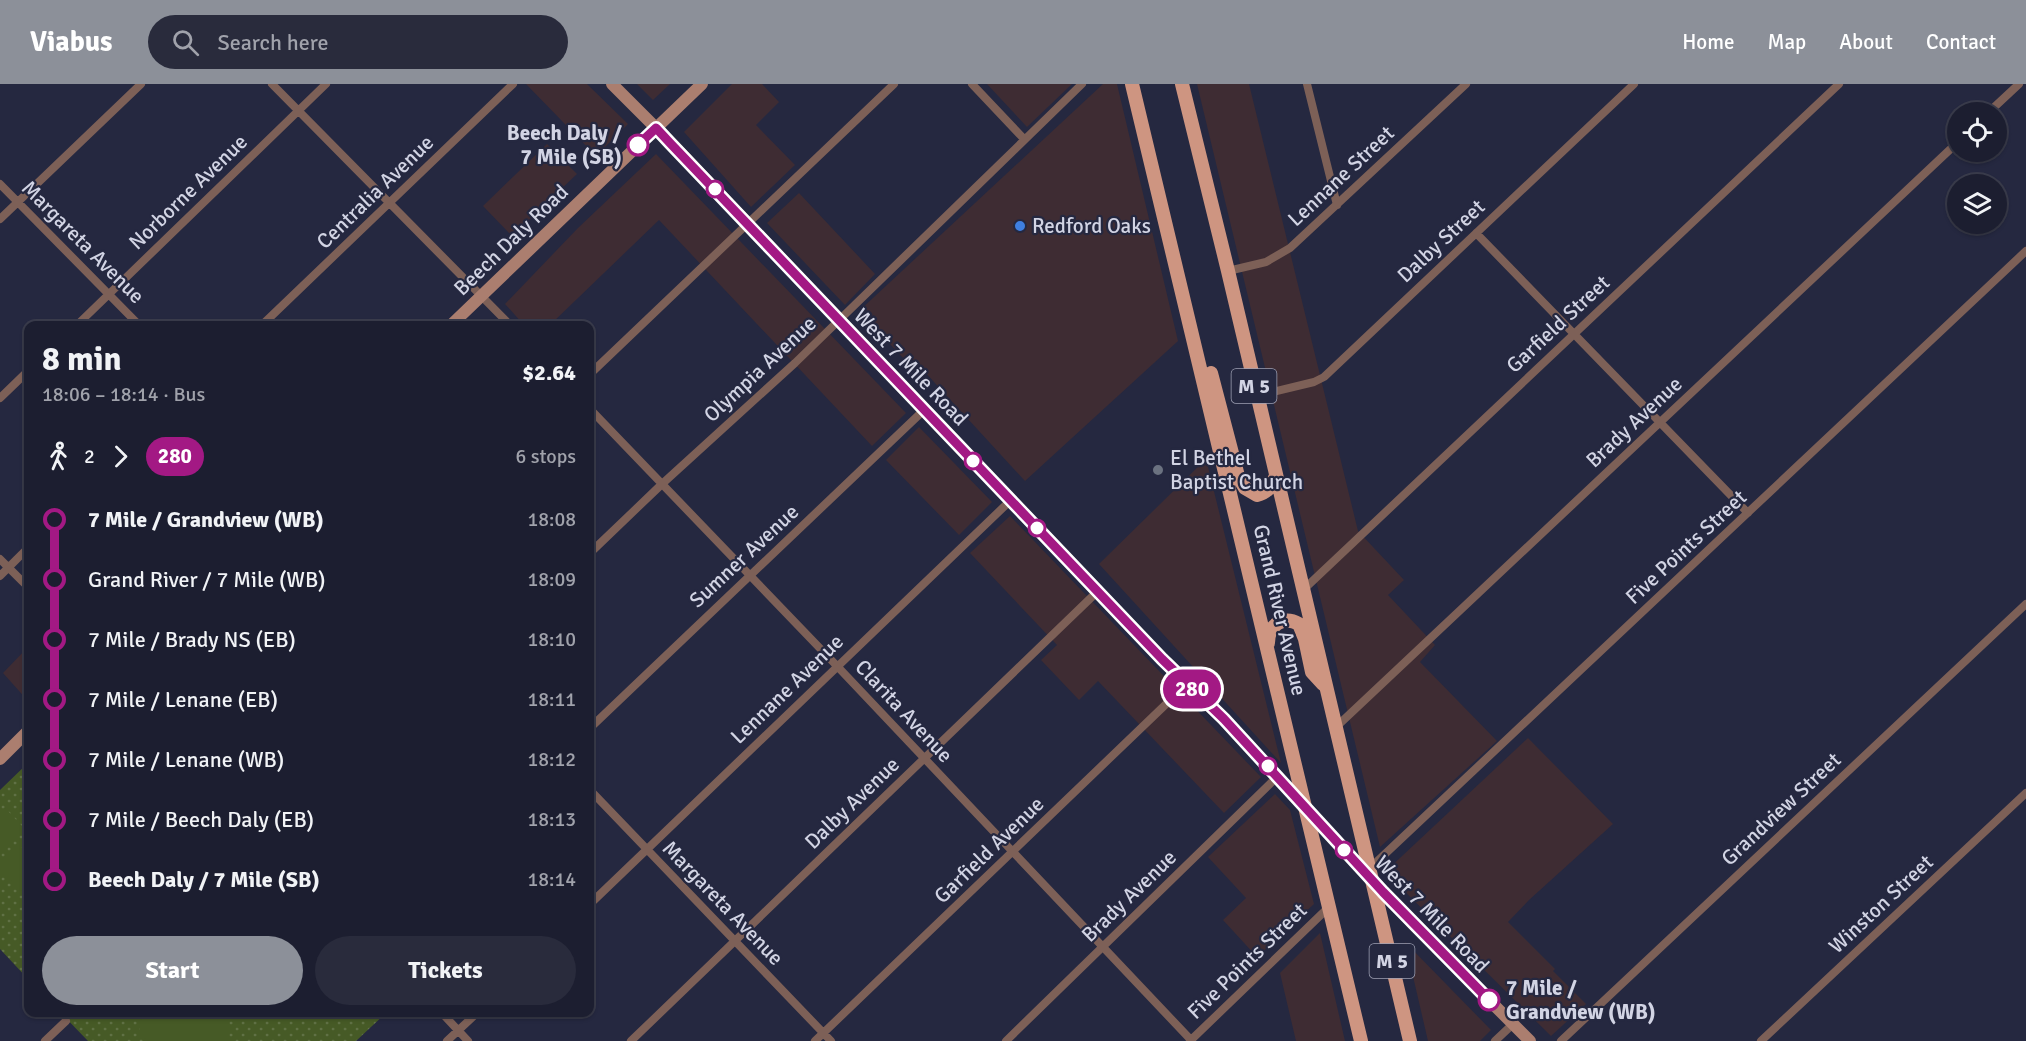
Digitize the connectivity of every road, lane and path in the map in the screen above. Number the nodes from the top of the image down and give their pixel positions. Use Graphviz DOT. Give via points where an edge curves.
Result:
graph roads {
  1 [pos="141,84"];
  2 [pos="272,84"];
  3 [pos="326,84"];
  4 [pos="513,84"];
  5 [pos="612,84"];
  6 [pos="702,84"];
  7 [pos="894,84"];
  8 [pos="972,84"];
  9 [pos="1082,84"];
  10 [pos="1132,84"];
  11 [pos="1172,84"];
  12 [pos="1182,84"];
  13 [pos="1307,84"];
  14 [pos="1466,84"];
  15 [pos="1634,84"];
  16 [pos="1839,84"];
  17 [pos="2019,84"];
  18 [pos="2000,102"];
  19 [pos="299,111"];
  20 [pos="1190,118"];
  21 [pos="656,128"];
  22 [pos="1024,139"];
  23 [pos="1947,152"];
  24 [pos="0,184"];
  25 [pos="18,202"];
  26 [pos="389,203"];
  27 [pos="1337,205"];
  28 [pos="0,219"];
  29 [pos="747,223"];
  30 [pos="1476,233"];
  31 [pos="2025,254"];
  32 [pos="1228,271"];
  33 [pos="108,294"];
  34 [pos="481,295"];
  35 [pos="838,320"];
  36 [pos="80,321"];
  37 [pos="135,321"];
  38 [pos="266,321"];
  39 [pos="455,321"];
  40 [pos="506,321"];
  41 [pos="1573,334"];
  42 [pos="1198,354"];
  43 [pos="594,370"];
  44 [pos="24,375"];
  45 [pos="1257,396"];
  46 [pos="0,398"];
  47 [pos="924,410"];
  48 [pos="594,413"];
  49 [pos="1660,422"];
  50 [pos="1276,477"];
  51 [pos="662,484"];
  52 [pos="1011,500"];
  53 [pos="1748,513"];
  54 [pos="594,549"];
  55 [pos="24,553"];
  56 [pos="0,559"];
  57 [pos="9,567"];
  58 [pos="0,576"];
  59 [pos="748,576"];
  60 [pos="24,583"];
  61 [pos="1303,590"];
  62 [pos="1098,591"];
  63 [pos="2026,603"];
  64 [pos="1268,651"];
  65 [pos="837,666"];
  66 [pos="1187,684"];
  67 [pos="1326,688"];
  68 [pos="594,724"];
  69 [pos="1335,728"];
  70 [pos="24,735"];
  71 [pos="0,759"];
  72 [pos="924,759"];
  73 [pos="1278,776"];
  74 [pos="2026,793"];
  75 [pos="594,794"];
  76 [pos="1306,807"];
  77 [pos="646,849"];
  78 [pos="1012,852"];
  79 [pos="1371,875"];
  80 [pos="594,900"];
  81 [pos="1329,907"];
  82 [pos="735,940"];
  83 [pos="1102,948"];
  84 [pos="446,1017"];
  85 [pos="473,1017"];
  86 [pos="66,1021"];
  87 [pos="1513,1024"];
  88 [pos="459,1031"];
  89 [pos="824,1033"];
  90 [pos="1190,1040"];
  91 [pos="45,1041"];
  92 [pos="447,1041"];
  93 [pos="468,1041"];
  94 [pos="631,1041"];
  95 [pos="815,1041"];
  96 [pos="831,1041"];
  97 [pos="1006,1041"];
  98 [pos="1361,1041"];
  99 [pos="1410,1041"];
  100 [pos="1495,1041"];
  101 [pos="1530,1041"];
  102 [pos="1561,1041"];
  103 [pos="1761,1041"];
  1 -- 25 [label="street"];
  2 -- 19 [label="street"];
  3 -- 19 [label="street, Norborne Avenue"];
  4 -- 26 [label="street, Centralia Avenue"];
  5 -- 21 [label="main road, West 7 Mile Road"];
  6 -- 21 [label="main road, Beech Daly Road"];
  7 -- 29 [label="street"];
  8 -- 22 [label="street"];
  9 -- 22 [label="street, Olympia Avenue"];
  10 -- 42 [label="main road, Grand River Avenue / M 5"];
  11 -- 20 [label="main road"];
  12 -- 20 [label="main road, Grand River Avenue / M 5"];
  13 -- 27 [label="street"];
  14 -- 27 [label="street, Lennane Street"];
  15 -- 30 [label="street, Dalby Street"];
  16 -- 41 [label="street, Garfield Street"];
  17 -- 18 [label="street"];
  19 -- 26 [label="street"];
  19 -- 33 [label="street, Norborne Avenue"];
  20 -- 32 [label="main road, Grand River Avenue / M 5"];
  21 -- 29 [label="main road, West 7 Mile Road"];
  21 -- 34 [label="main road, Beech Daly Road"];
  22 -- 35 [label="street, Olympia Avenue"];
  23 -- 49 [label="street, Brady Avenue"];
  24 -- 25 [label="street, Margareta Avenue"];
  25 -- 28 [label="street"];
  25 -- 33 [label="street, Margareta Avenue"];
  26 -- 34 [label="street"];
  26 -- 38 [label="street, Centralia Avenue"];
  27 -- 32 [label="street, Lennane Street" via="1278,256"];
  29 -- 35 [label="main road, West 7 Mile Road"];
  29 -- 43 [label="street"];
  30 -- 41 [label="street"];
  30 -- 45 [label="street, Dalby Street" via="1324,377"];
  31 -- 53 [label="street, Five Points Street"];
  32 -- 45 [label="main road, Grand River Avenue / M 5"];
  33 -- 36 [label="street, Norborne Avenue"];
  33 -- 37 [label="street, Margareta Avenue"];
  34 -- 39 [label="main road, Beech Daly Road"];
  34 -- 40 [label="street"];
  35 -- 47 [label="main road, West 7 Mile Road"];
  35 -- 51 [label="street, Olympia Avenue"];
  41 -- 49 [label="street"];
  41 -- 61 [label="street, Garfield Street"];
  42 -- 50 [label="main road" via="1212,375 1238,476 1245,488 1257,495 1265,493"];
  42 -- 64 [label="main road, Grand River Avenue / M 5"];
  44 -- 46 [label="street"];
  45 -- 50 [label="main road, Grand River Avenue / M 5"];
  47 -- 52 [label="main road, West 7 Mile Road"];
  47 -- 59 [label="street, Sumner Avenue"];
  48 -- 51 [label="street, Clarita Avenue"];
  49 -- 53 [label="street"];
  49 -- 69 [label="street, Brady Avenue"];
  50 -- 61 [label="main road, Grand River Avenue / M 5"];
  51 -- 54 [label="street, Olympia Avenue"];
  51 -- 59 [label="street, Clarita Avenue"];
  52 -- 62 [label="main road, West 7 Mile Road"];
  52 -- 65 [label="street, Lennane Avenue"];
  53 -- 79 [label="street, Five Points Street"];
  55 -- 57 [label="street"];
  56 -- 57 [label="street"];
  57 -- 58 [label="street"];
  57 -- 60 [label="street"];
  59 -- 65 [label="street, Clarita Avenue"];
  59 -- 68 [label="street, Sumner Avenue"];
  61 -- 67 [label="main road, Grand River Avenue / M 5"];
  62 -- 66 [label="main road, West 7 Mile Road"];
  62 -- 72 [label="street, Dalby Avenue"];
  63 -- 102 [label="street, Grandview Street"];
  64 -- 67 [label="main road" via="1272,627 1286,620 1296,622 1301,627 1312,672"];
  64 -- 76 [label="main road, Grand River Avenue / M 5"];
  65 -- 72 [label="street, Clarita Avenue"];
  65 -- 77 [label="street, Lennane Avenue"];
  66 -- 73 [label="main road, West 7 Mile Road"];
  66 -- 78 [label="street, Garfield Avenue"];
  67 -- 69 [label="main road, Grand River Avenue / M 5"];
  69 -- 79 [label="main road, Grand River Avenue / M 5"];
  70 -- 71 [label="main road"];
  72 -- 78 [label="street, Clarita Avenue"];
  72 -- 82 [label="street, Dalby Avenue"];
  73 -- 76 [label="main road, West 7 Mile Road"];
  73 -- 83 [label="street, Brady Avenue"];
  74 -- 103 [label="street, Winston Street"];
  75 -- 77 [label="street, Margareta Avenue"];
  76 -- 79 [label="main road, West 7 Mile Road"];
  76 -- 81 [label="main road, Grand River Avenue / M 5"];
  77 -- 80 [label="street, Lennane Avenue"];
  77 -- 82 [label="street, Margareta Avenue"];
  78 -- 83 [label="street, Clarita Avenue"];
  78 -- 89 [label="street, Garfield Avenue"];
  79 -- 87 [label="main road, West 7 Mile Road"];
  79 -- 99 [label="main road, Grand River Avenue / M 5"];
  81 -- 90 [label="street, Five Points Street"];
  81 -- 98 [label="main road, Grand River Avenue / M 5"];
  82 -- 89 [label="street, Margareta Avenue"];
  82 -- 94 [label="street, Dalby Avenue"];
  83 -- 90 [label="street, Clarita Avenue"];
  83 -- 97 [label="street, Brady Avenue"];
  84 -- 88 [label="street"];
  85 -- 88 [label="street"];
  86 -- 91 [label="street"];
  87 -- 100 [label="street"];
  87 -- 101 [label="main road, West 7 Mile Road"];
  88 -- 92 [label="street"];
  88 -- 93 [label="street"];
  89 -- 95 [label="street, Garfield Avenue"];
  89 -- 96 [label="street, Margareta Avenue"];
}
